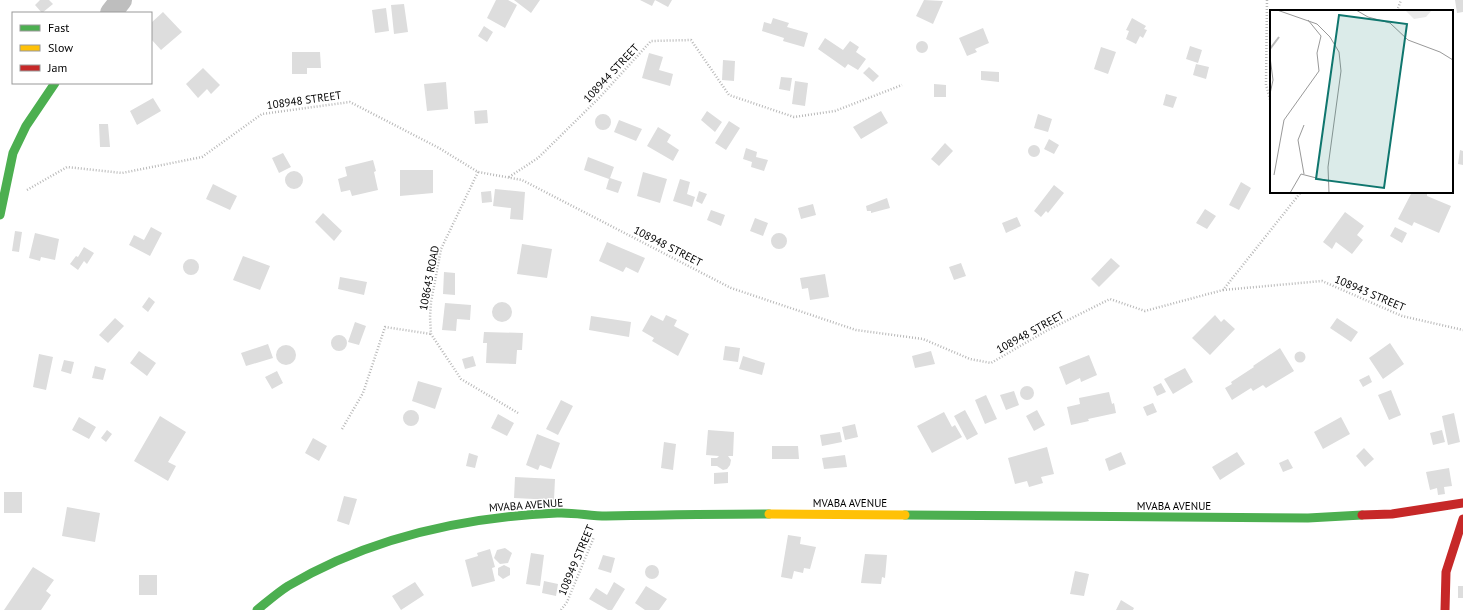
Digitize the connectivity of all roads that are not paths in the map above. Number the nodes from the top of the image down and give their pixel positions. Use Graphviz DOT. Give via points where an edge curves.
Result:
graph roads {
  1 [pos="121,0"];
  2 [pos="112,12"];
  3 [pos="53,84"];
  4 [pos="0,215"];
  5 [pos="1463,503"];
  6 [pos="1463,519"];
  7 [pos="257,610"];
  8 [pos="1445,610"];
  1 -- 2 [label="street"];
  3 -- 4 [label="street" via="26,126 13,153"];
  5 -- 7 [label="street, MVABA AVENUE" via="1392,514 1329,518 711,514 603,516 560,513 490,518 422,532 367,549 324,567 287,587"];
  6 -- 8 [label="street" via="1446,572"];
}
